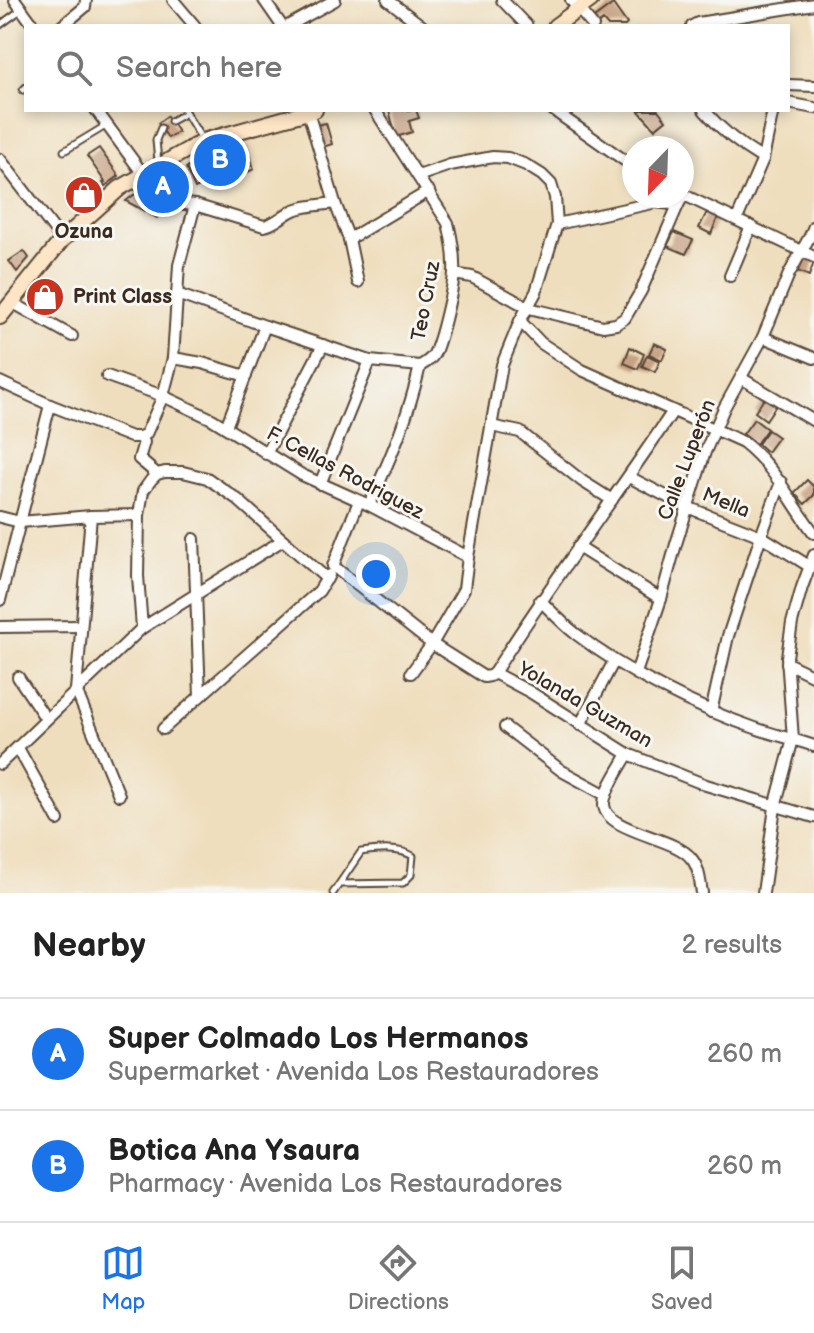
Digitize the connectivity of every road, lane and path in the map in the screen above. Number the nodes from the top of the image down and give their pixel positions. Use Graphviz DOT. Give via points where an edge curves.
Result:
graph roads {
  1 [pos="86,0"];
  2 [pos="173,0"];
  3 [pos="264,0"];
  4 [pos="335,0"];
  5 [pos="388,0"];
  6 [pos="502,0"];
  7 [pos="591,0"];
  8 [pos="814,4"];
  9 [pos="18,5"];
  10 [pos="574,5"];
  11 [pos="32,24"];
  12 [pos="64,24"];
  13 [pos="193,24"];
  14 [pos="281,24"];
  15 [pos="292,24"];
  16 [pos="419,24"];
  17 [pos="525,24"];
  18 [pos="557,24"];
  19 [pos="591,24"];
  20 [pos="696,24"];
  21 [pos="0,25"];
  22 [pos="790,85"];
  23 [pos="814,86"];
  24 [pos="790,103"];
  25 [pos="814,108"];
  26 [pos="97,112"];
  27 [pos="184,112"];
  28 [pos="186,112"];
  29 [pos="308,112"];
  30 [pos="312,112"];
  31 [pos="376,112"];
  32 [pos="556,112"];
  33 [pos="706,112"];
  34 [pos="773,112"];
  35 [pos="171,121"];
  36 [pos="107,125"];
  37 [pos="161,128"];
  38 [pos="203,141"];
  39 [pos="64,151"];
  40 [pos="0,159"];
  41 [pos="622,159"];
  42 [pos="763,159"];
  43 [pos="159,165"];
  44 [pos="418,176"];
  45 [pos="138,177"];
  46 [pos="429,191"];
  47 [pos="335,203"];
  48 [pos="694,203"];
  49 [pos="195,205"];
  50 [pos="630,208"];
  51 [pos="677,208"];
  52 [pos="737,219"];
  53 [pos="557,224"];
  54 [pos="751,226"];
  55 [pos="814,226"];
  56 [pos="349,239"];
  57 [pos="62,240"];
  58 [pos="801,250"];
  59 [pos="814,257"];
  60 [pos="454,274"];
  61 [pos="730,276"];
  62 [pos="358,282"];
  63 [pos="177,294"];
  64 [pos="5,306"];
  65 [pos="529,308"];
  66 [pos="520,321"];
  67 [pos="265,326"];
  68 [pos="72,336"];
  69 [pos="763,337"];
  70 [pos="323,345"];
  71 [pos="173,358"];
  72 [pos="814,358"];
  73 [pos="370,361"];
  74 [pos="420,366"];
  75 [pos="107,376"];
  76 [pos="246,376"];
  77 [pos="741,378"];
  78 [pos="1,386"];
  79 [pos="163,396"];
  80 [pos="50,405"];
  81 [pos="673,411"];
  82 [pos="814,421"];
  83 [pos="491,426"];
  84 [pos="226,427"];
  85 [pos="715,430"];
  86 [pos="140,437"];
  87 [pos="266,454"];
  88 [pos="157,474"];
  89 [pos="629,477"];
  90 [pos="781,482"];
  91 [pos="320,484"];
  92 [pos="612,500"];
  93 [pos="364,503"];
  94 [pos="687,507"];
  95 [pos="139,515"];
  96 [pos="91,516"];
  97 [pos="0,517"];
  98 [pos="20,522"];
  99 [pos="814,533"];
  100 [pos="761,536"];
  101 [pos="194,539"];
  102 [pos="283,540"];
  103 [pos="578,547"];
  104 [pos="814,555"];
  105 [pos="468,557"];
  106 [pos="333,566"];
  107 [pos="809,566"];
  108 [pos="327,579"];
  109 [pos="197,594"];
  110 [pos="661,599"];
  111 [pos="0,600"];
  112 [pos="540,600"];
  113 [pos="81,626"];
  114 [pos="0,627"];
  115 [pos="142,628"];
  116 [pos="432,644"];
  117 [pos="614,661"];
  118 [pos="787,663"];
  119 [pos="411,673"];
  120 [pos="494,673"];
  121 [pos="636,673"];
  122 [pos="814,676"];
  123 [pos="18,677"];
  124 [pos="76,690"];
  125 [pos="200,696"];
  126 [pos="711,712"];
  127 [pos="46,719"];
  128 [pos="580,725"];
  129 [pos="505,727"];
  130 [pos="163,729"];
  131 [pos="793,739"];
  132 [pos="814,746"];
  133 [pos="18,748"];
  134 [pos="628,754"];
  135 [pos="0,764"];
  136 [pos="119,795"];
  137 [pos="606,795"];
  138 [pos="775,807"];
  139 [pos="814,817"];
  140 [pos="58,820"];
  141 [pos="340,884"];
  142 [pos="333,893"];
  143 [pos="702,893"];
  144 [pos="763,893"];
  1 -- 12 [label="street"];
  2 -- 13 [label="street"];
  3 -- 14 [label="street"];
  4 -- 15 [label="street"];
  5 -- 16 [label="street"];
  6 -- 17 [label="street"];
  7 -- 10 [label="street"];
  8 -- 20 [label="street"];
  9 -- 11 [label="street"];
  9 -- 21 [label="lane"];
  10 -- 18 [label="street"];
  10 -- 19 [label="street"];
  22 -- 23 [label="street"];
  24 -- 25 [label="street"];
  26 -- 36 [label="street"];
  27 -- 35 [label="lane"];
  28 -- 38 [label="lane"];
  29 -- 38 [label="street"];
  30 -- 47 [label="street"];
  31 -- 44 [label="street, Teo Cruz"];
  32 -- 41 [label="street"];
  33 -- 42 [label="street"];
  34 -- 42 [label="street"];
  36 -- 39 [label="lane"];
  36 -- 45 [label="street"];
  37 -- 43 [label="lane" via="156,140"];
  38 -- 43 [label="street"];
  40 -- 57 [label="street"];
  42 -- 52 [label="street"];
  43 -- 45 [label="street"];
  44 -- 46 [label="street, Teo Cruz"];
  44 -- 53 [label="street" via="450,165 508,158 551,184"];
  45 -- 49 [label="street" via="156,197"];
  45 -- 57 [label="street"];
  46 -- 56 [label="street"];
  46 -- 60 [label="street, Teo Cruz" via="448,223"];
  47 -- 49 [label="street" via="295,210 264,226"];
  47 -- 56 [label="street"];
  48 -- 52 [label="street"];
  49 -- 63 [label="street"];
  50 -- 53 [label="street"];
  51 -- 65 [label="street" via="625,318 603,326"];
  52 -- 54 [label="street"];
  53 -- 65 [label="street"];
  54 -- 58 [label="street"];
  54 -- 61 [label="street"];
  55 -- 58 [label="street, Calle Luperón"];
  56 -- 62 [label="street"];
  57 -- 64 [label="street"];
  58 -- 59 [label="street"];
  58 -- 69 [label="street, Calle Luperón"];
  60 -- 65 [label="street" via="472,277"];
  60 -- 74 [label="street, Teo Cruz" via="437,345"];
  63 -- 67 [label="street"];
  63 -- 71 [label="street"];
  64 -- 68 [label="street"];
  65 -- 66 [label="street"];
  66 -- 81 [label="street" via="541,343 582,370"];
  66 -- 83 [label="street" via="502,365"];
  67 -- 70 [label="street"];
  67 -- 76 [label="street"];
  69 -- 72 [label="street"];
  69 -- 77 [label="street, Calle Luperón"];
  70 -- 73 [label="street"];
  70 -- 87 [label="street"];
  71 -- 76 [label="street"];
  71 -- 79 [label="street"];
  73 -- 74 [label="street"];
  73 -- 91 [label="street"];
  74 -- 93 [label="street, Teo Cruz" via="391,459"];
  75 -- 79 [label="street, F. Cellas Rodriguez"];
  76 -- 84 [label="street"];
  77 -- 82 [label="street"];
  77 -- 85 [label="street, Calle Luperón"];
  78 -- 80 [label="street"];
  79 -- 84 [label="street, F. Cellas Rodriguez"];
  79 -- 86 [label="street"];
  80 -- 86 [label="street"];
  80 -- 98 [label="street"];
  81 -- 85 [label="street"];
  81 -- 89 [label="street"];
  83 -- 92 [label="street" via="520,432"];
  83 -- 105 [label="street"];
  84 -- 87 [label="street, F. Cellas Rodriguez"];
  85 -- 90 [label="street" via="759,454"];
  85 -- 94 [label="street, Calle Luperón"];
  86 -- 88 [label="street" via="144,442 139,459"];
  87 -- 91 [label="street, F. Cellas Rodriguez"];
  88 -- 95 [label="street" via="143,491"];
  88 -- 102 [label="street" via="183,472 207,478"];
  89 -- 92 [label="street"];
  89 -- 94 [label="street, Mella"];
  90 -- 99 [label="street"];
  90 -- 100 [label="street"];
  91 -- 93 [label="street, F. Cellas Rodriguez"];
  92 -- 103 [label="street"];
  93 -- 105 [label="street, F. Cellas Rodriguez"];
  93 -- 106 [label="street, Teo Cruz"];
  94 -- 100 [label="street, Mella"];
  94 -- 110 [label="street, Calle Luperón"];
  95 -- 96 [label="street"];
  95 -- 115 [label="street"];
  96 -- 98 [label="street"];
  96 -- 113 [label="street"];
  97 -- 98 [label="street"];
  98 -- 111 [label="street"];
  100 -- 107 [label="street, Mella"];
  100 -- 126 [label="street" via="728,636"];
  101 -- 109 [label="street"];
  102 -- 108 [label="street"];
  102 -- 109 [label="street"];
  103 -- 110 [label="street"];
  103 -- 112 [label="street"];
  104 -- 107 [label="street"];
  105 -- 116 [label="street" via="464,589"];
  106 -- 108 [label="street"];
  106 -- 116 [label="street, Yolanda Guzman"];
  107 -- 118 [label="street"];
  108 -- 125 [label="street"];
  109 -- 115 [label="street"];
  109 -- 125 [label="street"];
  110 -- 121 [label="street, Calle Luperón"];
  112 -- 117 [label="street"];
  112 -- 120 [label="street"];
  113 -- 114 [label="street"];
  113 -- 124 [label="street"];
  115 -- 124 [label="street"];
  116 -- 119 [label="street"];
  116 -- 120 [label="street, Yolanda Guzman" via="484,677"];
  117 -- 121 [label="street"];
  117 -- 128 [label="street"];
  118 -- 122 [label="street"];
  118 -- 131 [label="street"];
  120 -- 128 [label="street, Yolanda Guzman"];
  121 -- 126 [label="street"];
  123 -- 127 [label="street"];
  124 -- 127 [label="street"];
  124 -- 136 [label="street"];
  125 -- 130 [label="street"];
  126 -- 131 [label="street"];
  127 -- 133 [label="street"];
  128 -- 134 [label="street, Yolanda Guzman"];
  129 -- 137 [label="street" via="562,771"];
  131 -- 132 [label="street"];
  131 -- 138 [label="street"];
  133 -- 135 [label="street"];
  133 -- 140 [label="street"];
  134 -- 137 [label="street"];
  134 -- 138 [label="street, Yolanda Guzman"];
  137 -- 143 [label="street" via="609,816 689,854"];
  138 -- 139 [label="street, Yolanda Guzman"];
  138 -- 144 [label="street"];
  141 -- 141 [label="lane" via="361,852 413,856 411,875 403,883"];
  141 -- 142 [label="lane"];
}
